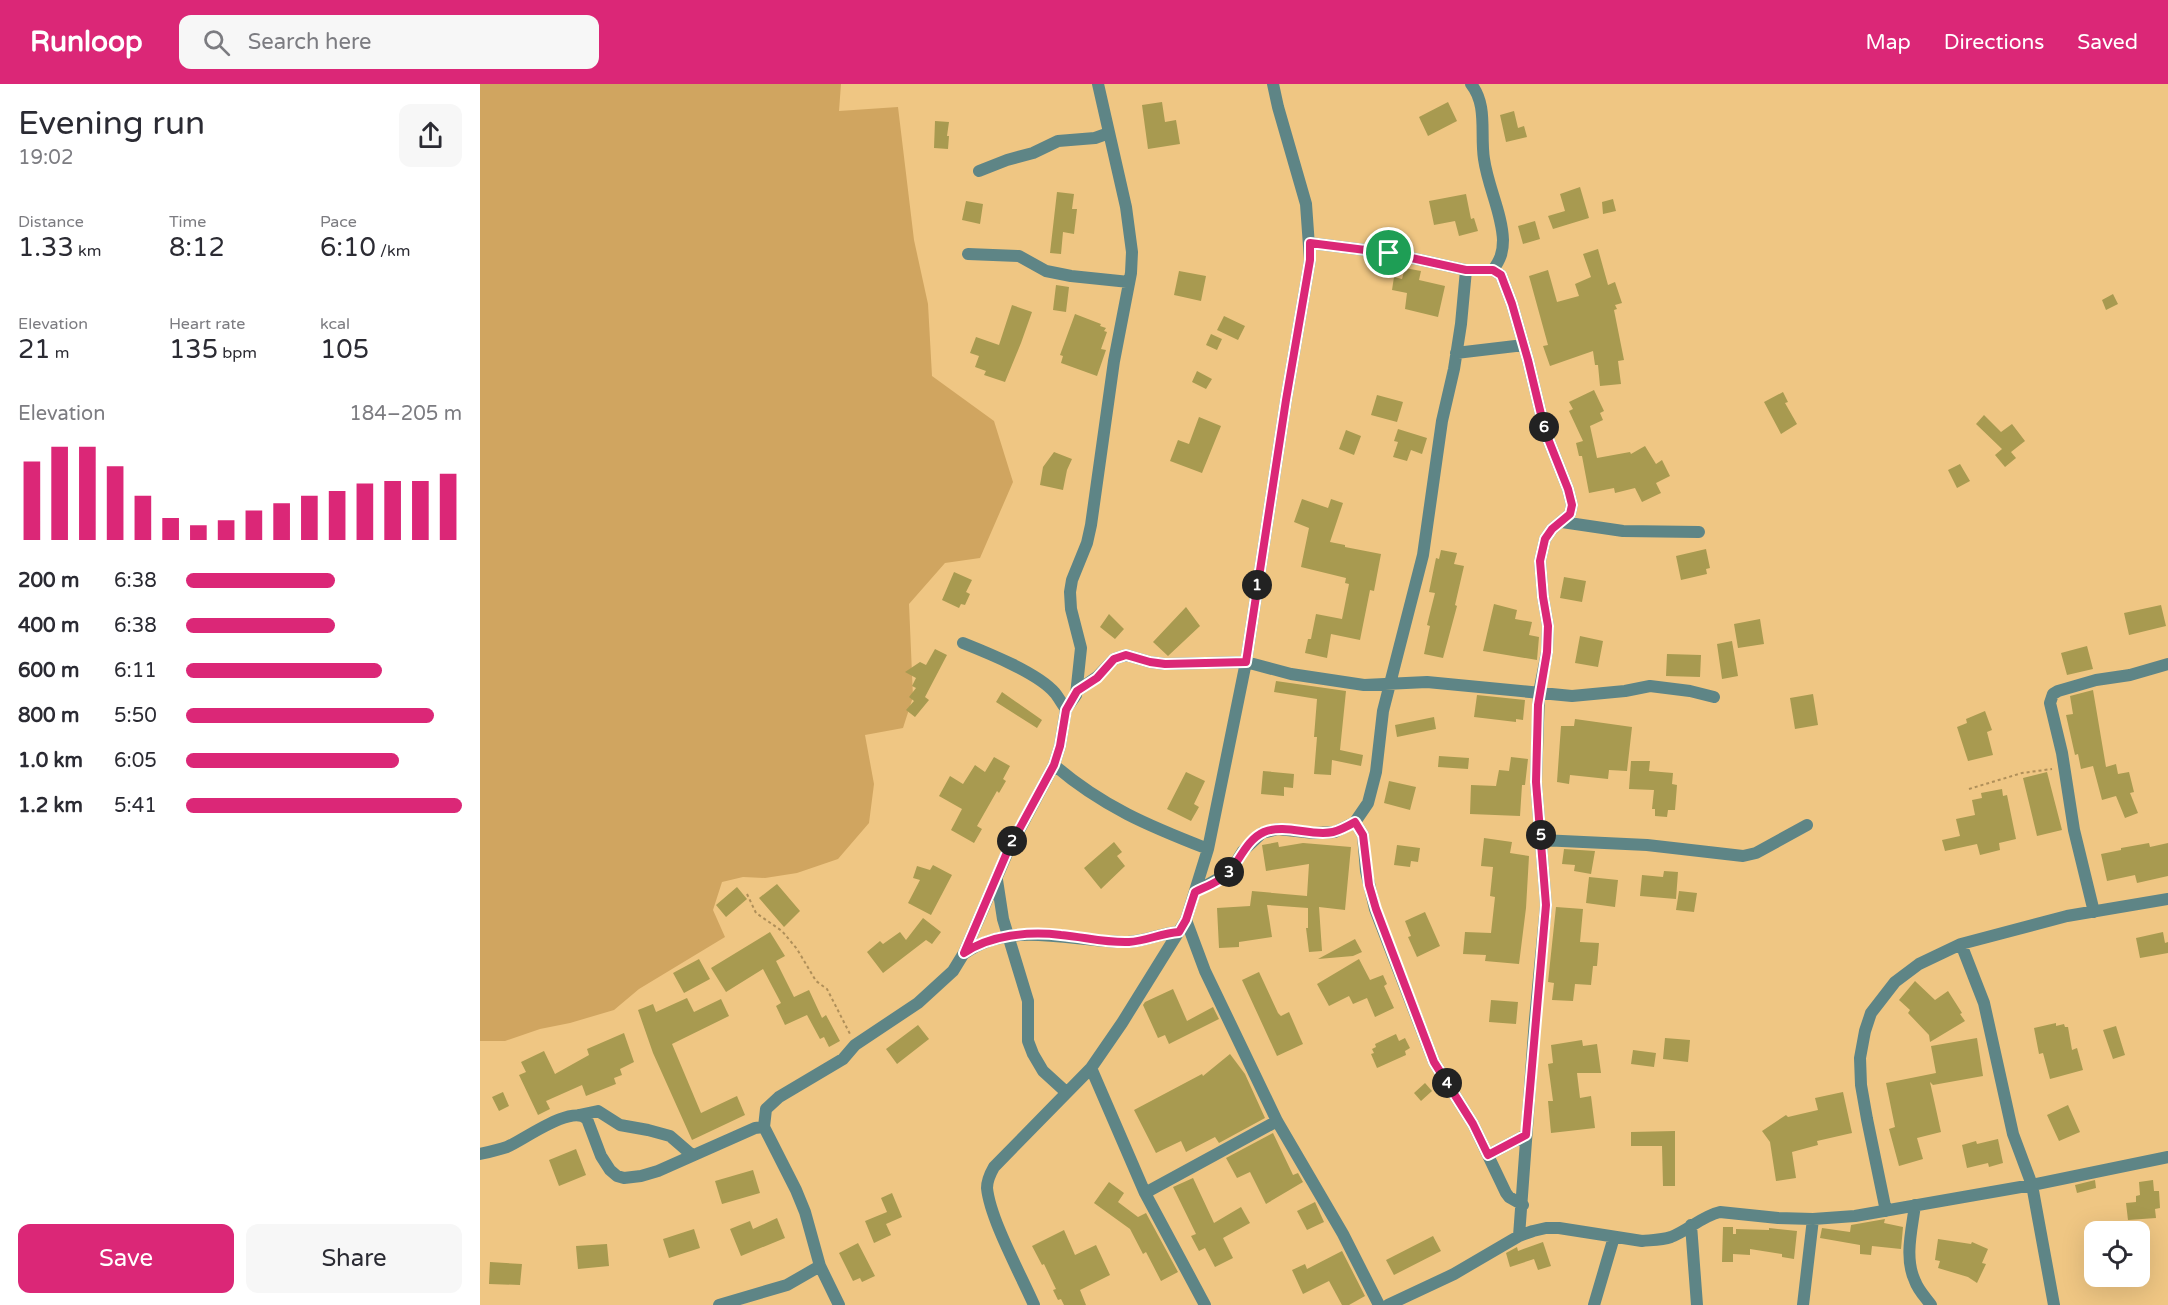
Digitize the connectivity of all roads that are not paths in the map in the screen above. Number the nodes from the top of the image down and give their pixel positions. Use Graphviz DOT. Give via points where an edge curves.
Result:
graph roads {
  1 [pos="1098,84"];
  2 [pos="1273,84"];
  3 [pos="1471,84"];
  4 [pos="1109,133"];
  5 [pos="979,171"];
  6 [pos="1310,243"];
  7 [pos="968,254"];
  8 [pos="1466,270"];
  9 [pos="1493,270"];
  10 [pos="1129,282"];
  11 [pos="1524,345"];
  12 [pos="1456,353"];
  13 [pos="1563,522"];
  14 [pos="1698,532"];
  15 [pos="963,643"];
  16 [pos="1246,662"];
  17 [pos="2168,664"];
  18 [pos="1390,685"];
  19 [pos="1077,691"];
  20 [pos="1539,693"];
  21 [pos="1714,697"];
  22 [pos="1066,710"];
  23 [pos="1054,765"];
  24 [pos="1355,822"];
  25 [pos="1807,825"];
  26 [pos="1541,840"];
  27 [pos="1208,849"];
  28 [pos="997,879"];
  29 [pos="1195,892"];
  30 [pos="2168,899"];
  31 [pos="2094,912"];
  32 [pos="1186,920"];
  33 [pos="1179,932"];
  34 [pos="1008,937"];
  35 [pos="1962,944"];
  36 [pos="964,953"];
  37 [pos="1091,1068"];
  38 [pos="1066,1092"];
  39 [pos="579,1115"];
  40 [pos="1277,1121"];
  41 [pos="764,1127"];
  42 [pos="1526,1135"];
  43 [pos="480,1154"];
  44 [pos="692,1155"];
  45 [pos="1488,1155"];
  46 [pos="2168,1157"];
  47 [pos="2032,1185"];
  48 [pos="1145,1192"];
  49 [pos="1523,1205"];
  50 [pos="1916,1205"];
  51 [pos="1886,1211"];
  52 [pos="1813,1219"];
  53 [pos="1691,1225"];
  54 [pos="1519,1236"];
  55 [pos="1614,1237"];
  56 [pos="820,1266"];
  57 [pos="1204,1304"];
  58 [pos="719,1305"];
  59 [pos="839,1305"];
  60 [pos="1034,1305"];
  61 [pos="1379,1305"];
  62 [pos="1388,1305"];
  63 [pos="1594,1305"];
  64 [pos="1696,1305"];
  65 [pos="1803,1305"];
  66 [pos="1931,1305"];
  67 [pos="2054,1305"];
  1 -- 4 [label="street"];
  2 -- 6 [label="street" via="1306,204"];
  3 -- 9 [label="street" via="1481,103 1484,161 1502,230 1501,258"];
  4 -- 5 [label="street" via="1058,141"];
  4 -- 10 [label="street" via="1126,207 1132,252"];
  6 -- 8 [label="street" via="1389,253"];
  6 -- 16 [label="street"];
  7 -- 10 [label="street" via="1019,256 1046,271"];
  8 -- 9 [label="street"];
  8 -- 12 [label="street"];
  9 -- 11 [label="street" via="1503,279"];
  10 -- 19 [label="street" via="1113,361 1091,525 1070,592 1081,648"];
  11 -- 12 [label="street"];
  11 -- 13 [label="street" via="1545,431 1572,505"];
  12 -- 18 [label="street" via="1423,555"];
  13 -- 14 [label="street" via="1623,531"];
  13 -- 20 [label="street" via="1552,529 1542,547 1540,572 1548,626"];
  15 -- 22 [label="street" via="1045,685"];
  16 -- 18 [label="street" via="1332,682"];
  16 -- 19 [label="street" via="1165,664 1126,655 1114,659 1097,678"];
  16 -- 27 [label="street"];
  17 -- 31 [label="street" via="2082,683 2053,694 2050,703"];
  18 -- 20 [label="street" via="1427,682"];
  18 -- 24 [label="street" via="1373,788"];
  19 -- 22 [label="street"];
  20 -- 21 [label="street" via="1572,696 1650,686"];
  20 -- 26 [label="street" via="1536,782"];
  22 -- 23 [label="street"];
  23 -- 27 [label="street" via="1104,804"];
  23 -- 28 [label="street" via="1021,824"];
  24 -- 29 [label="street" via="1335,832 1266,831 1243,851 1230,872"];
  24 -- 45 [label="street" via="1363,835 1376,909 1434,1062"];
  25 -- 26 [label="street" via="1743,856 1638,844"];
  26 -- 42 [label="street" via="1546,905"];
  27 -- 29 [label="street"];
  28 -- 34 [label="street"];
  28 -- 36 [label="street"];
  29 -- 32 [label="street"];
  30 -- 31 [label="street"];
  31 -- 35 [label="street"];
  32 -- 33 [label="street"];
  32 -- 40 [label="street" via="1205,971"];
  33 -- 34 [label="street" via="1130,942 1058,934"];
  33 -- 37 [label="street"];
  34 -- 36 [label="street" via="977,944"];
  34 -- 38 [label="street" via="1028,1001 1028,1041 1043,1071"];
  35 -- 47 [label="street" via="1984,1003 2013,1134"];
  35 -- 51 [label="street" via="1919,964 1895,982 1871,1013 1865,1031 1861,1085"];
  36 -- 41 [label="street" via="953,971 918,1003 855,1045 843,1059 778,1097 766,1109"];
  37 -- 38 [label="street"];
  37 -- 48 [label="street"];
  38 -- 60 [label="street" via="988,1176 990,1201"];
  39 -- 43 [label="street" via="553,1122 508,1147"];
  39 -- 44 [label="street" via="598,1111 620,1125 662,1133 678,1141"];
  39 -- 44 [label="street" via="587,1119 601,1156 617,1176 641,1176"];
  40 -- 48 [label="street"];
  40 -- 61 [label="street"];
  41 -- 44 [label="street"];
  41 -- 56 [label="street" via="805,1212"];
  42 -- 45 [label="street"];
  42 -- 49 [label="street"];
  45 -- 49 [label="street" via="1506,1193"];
  46 -- 47 [label="street"];
  47 -- 50 [label="street"];
  47 -- 67 [label="street"];
  48 -- 57 [label="street"];
  49 -- 54 [label="street"];
  50 -- 51 [label="street"];
  50 -- 66 [label="street" via="1910,1266"];
  51 -- 52 [label="street"];
  52 -- 53 [label="street" via="1720,1212"];
  52 -- 65 [label="street"];
  53 -- 55 [label="street" via="1664,1239"];
  53 -- 64 [label="street"];
  54 -- 55 [label="street" via="1546,1228"];
  54 -- 62 [label="street" via="1454,1274"];
  55 -- 63 [label="street"];
  56 -- 58 [label="street" via="787,1285"];
  56 -- 59 [label="street"];
}
